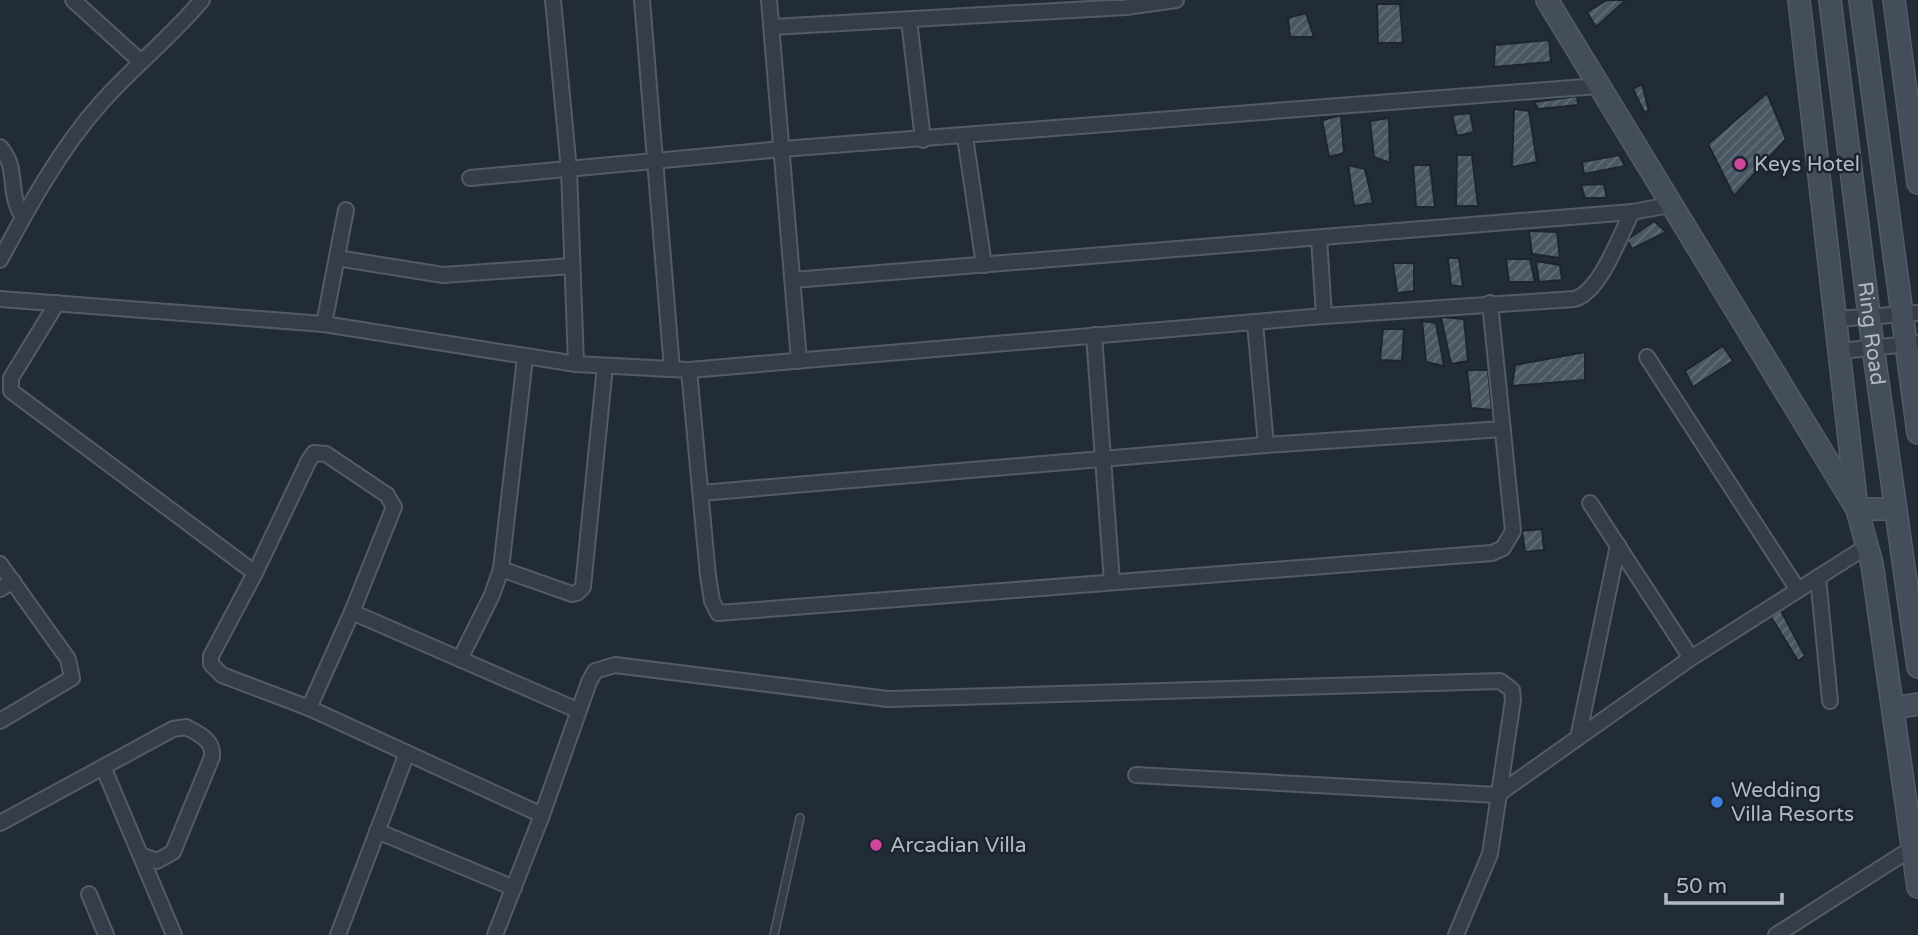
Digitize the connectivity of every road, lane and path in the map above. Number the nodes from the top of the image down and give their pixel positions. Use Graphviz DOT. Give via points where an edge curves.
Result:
graph roads {
  1 [pos="73,0"];
  2 [pos="202,0"];
  3 [pos="553,0"];
  4 [pos="642,0"];
  5 [pos="769,0"];
  6 [pos="1176,0"];
  7 [pos="1546,0"];
  8 [pos="1799,0"];
  9 [pos="1830,0"];
  10 [pos="1860,0"];
  11 [pos="1894,0"];
  12 [pos="909,20"];
  13 [pos="772,27"];
  14 [pos="141,62"];
  15 [pos="1598,86"];
  16 [pos="1842,87"];
  17 [pos="1810,88"];
  18 [pos="965,137"];
  19 [pos="923,140"];
  20 [pos="0,147"];
  21 [pos="782,149"];
  22 [pos="655,162"];
  23 [pos="569,170"];
  24 [pos="470,178"];
  25 [pos="1918,183"];
  26 [pos="1670,205"];
  27 [pos="346,209"];
  28 [pos="1632,212"];
  29 [pos="23,217"];
  30 [pos="1320,238"];
  31 [pos="337,258"];
  32 [pos="0,260"];
  33 [pos="984,265"];
  34 [pos="572,266"];
  35 [pos="793,280"];
  36 [pos="0,299"];
  37 [pos="57,303"];
  38 [pos="1490,303"];
  39 [pos="1910,313"];
  40 [pos="1870,315"];
  41 [pos="1324,316"];
  42 [pos="1837,319"];
  43 [pos="1255,323"];
  44 [pos="324,324"];
  45 [pos="1094,335"];
  46 [pos="1912,344"];
  47 [pos="1873,347"];
  48 [pos="1841,351"];
  49 [pos="1647,357"];
  50 [pos="525,358"];
  51 [pos="799,361"];
  52 [pos="576,364"];
  53 [pos="605,366"];
  54 [pos="672,369"];
  55 [pos="689,370"];
  56 [pos="1503,429"];
  57 [pos="1918,433"];
  58 [pos="1266,445"];
  59 [pos="1105,459"];
  60 [pos="701,493"];
  61 [pos="1590,503"];
  62 [pos="1857,509"];
  63 [pos="1896,509"];
  64 [pos="1618,545"];
  65 [pos="1869,545"];
  66 [pos="0,564"];
  67 [pos="502,569"];
  68 [pos="255,573"];
  69 [pos="1818,577"];
  70 [pos="13,581"];
  71 [pos="1112,582"];
  72 [pos="0,589"];
  73 [pos="1798,590"];
  74 [pos="352,612"];
  75 [pos="1691,658"];
  76 [pos="460,659"];
  77 [pos="1918,667"];
  78 [pos="1830,701"];
  79 [pos="1918,704"];
  80 [pos="309,708"];
  81 [pos="1893,708"];
  82 [pos="577,710"];
  83 [pos="0,722"];
  84 [pos="1578,737"];
  85 [pos="407,753"];
  86 [pos="104,769"];
  87 [pos="1136,775"];
  88 [pos="1497,795"];
  89 [pos="542,816"];
  90 [pos="800,818"];
  91 [pos="0,823"];
  92 [pos="377,831"];
  93 [pos="1915,845"];
  94 [pos="144,856"];
  95 [pos="1918,887"];
  96 [pos="514,888"];
  97 [pos="89,894"];
  98 [pos="106,935"];
  99 [pos="174,935"];
  100 [pos="338,935"];
  101 [pos="495,935"];
  102 [pos="774,935"];
  103 [pos="1456,935"];
  104 [pos="1776,935"];
  1 -- 14 [label="street"];
  2 -- 14 [label="street"];
  3 -- 23 [label="street"];
  4 -- 22 [label="street"];
  5 -- 13 [label="street"];
  6 -- 12 [label="street" via="1126,8"];
  7 -- 15 [label="street"];
  8 -- 17 [label="street"];
  9 -- 16 [label="street, Ring Road"];
  10 -- 39 [label="street, Ring Road"];
  11 -- 25 [label="street"];
  12 -- 13 [label="street"];
  12 -- 19 [label="street"];
  13 -- 21 [label="street"];
  14 -- 29 [label="street" via="78,131"];
  15 -- 18 [label="street"];
  15 -- 26 [label="street"];
  16 -- 17 [label="street"];
  16 -- 40 [label="street, Ring Road"];
  17 -- 42 [label="street"];
  18 -- 19 [label="street"];
  18 -- 33 [label="street"];
  19 -- 21 [label="street"];
  20 -- 29 [label="street" via="11,161 13,198"];
  21 -- 22 [label="street"];
  21 -- 35 [label="street"];
  22 -- 23 [label="street"];
  22 -- 54 [label="street"];
  23 -- 24 [label="street"];
  23 -- 34 [label="street"];
  26 -- 28 [label="street"];
  26 -- 62 [label="street"];
  27 -- 31 [label="street"];
  28 -- 30 [label="street"];
  28 -- 38 [label="street" via="1595,285 1583,297"];
  29 -- 32 [label="street"];
  30 -- 33 [label="street"];
  30 -- 41 [label="street"];
  31 -- 34 [label="street" via="443,275"];
  31 -- 44 [label="street"];
  33 -- 35 [label="street"];
  34 -- 52 [label="street"];
  35 -- 51 [label="street"];
  36 -- 37 [label="street"];
  37 -- 44 [label="street"];
  37 -- 68 [label="street" via="11,378 11,391"];
  38 -- 41 [label="street"];
  38 -- 56 [label="street"];
  39 -- 40 [label="street"];
  39 -- 46 [label="street, Ring Road"];
  40 -- 42 [label="street"];
  40 -- 47 [label="street, Ring Road"];
  41 -- 43 [label="street"];
  42 -- 48 [label="street"];
  43 -- 45 [label="street"];
  43 -- 58 [label="street"];
  44 -- 50 [label="street"];
  45 -- 51 [label="street"];
  45 -- 59 [label="street"];
  46 -- 47 [label="street"];
  46 -- 57 [label="street, Ring Road"];
  47 -- 48 [label="street"];
  47 -- 63 [label="street, Ring Road"];
  48 -- 62 [label="street"];
  49 -- 73 [label="street"];
  50 -- 52 [label="street"];
  50 -- 67 [label="street"];
  51 -- 55 [label="street"];
  52 -- 53 [label="street"];
  53 -- 54 [label="street"];
  53 -- 67 [label="street" via="581,590 572,594"];
  54 -- 55 [label="street"];
  55 -- 60 [label="street"];
  56 -- 58 [label="street"];
  56 -- 71 [label="street" via="1513,531 1503,548 1492,553"];
  58 -- 59 [label="street"];
  59 -- 60 [label="street"];
  59 -- 71 [label="street"];
  60 -- 71 [label="street" via="708,576 718,613"];
  61 -- 64 [label="street"];
  62 -- 63 [label="street"];
  62 -- 65 [label="street"];
  63 -- 77 [label="street, Ring Road"];
  64 -- 75 [label="street"];
  64 -- 84 [label="street"];
  65 -- 69 [label="street"];
  65 -- 81 [label="street"];
  66 -- 70 [label="street"];
  67 -- 76 [label="street"];
  68 -- 74 [label="street" via="309,460 314,453 326,454 387,495 394,507"];
  68 -- 80 [label="street" via="211,664 222,675"];
  69 -- 73 [label="street"];
  69 -- 78 [label="street"];
  70 -- 72 [label="street"];
  70 -- 83 [label="street" via="68,659 72,678"];
  73 -- 75 [label="street"];
  74 -- 76 [label="street"];
  74 -- 80 [label="street"];
  75 -- 84 [label="street"];
  76 -- 82 [label="street"];
  79 -- 81 [label="street"];
  80 -- 85 [label="street"];
  81 -- 93 [label="street"];
  82 -- 88 [label="street" via="595,671 614,665 888,699 1500,681 1513,690 1513,700"];
  82 -- 89 [label="street"];
  84 -- 88 [label="street"];
  85 -- 89 [label="street"];
  85 -- 92 [label="street"];
  86 -- 91 [label="street"];
  86 -- 94 [label="street"];
  86 -- 94 [label="street" via="180,726 211,744 212,757 173,852 157,861"];
  87 -- 88 [label="street"];
  88 -- 103 [label="street" via="1490,854"];
  89 -- 96 [label="street"];
  90 -- 102 [label="lane"];
  92 -- 96 [label="street"];
  92 -- 100 [label="street"];
  93 -- 95 [label="street"];
  93 -- 104 [label="street"];
  94 -- 99 [label="street"];
  96 -- 101 [label="street"];
  97 -- 98 [label="street"];
}
